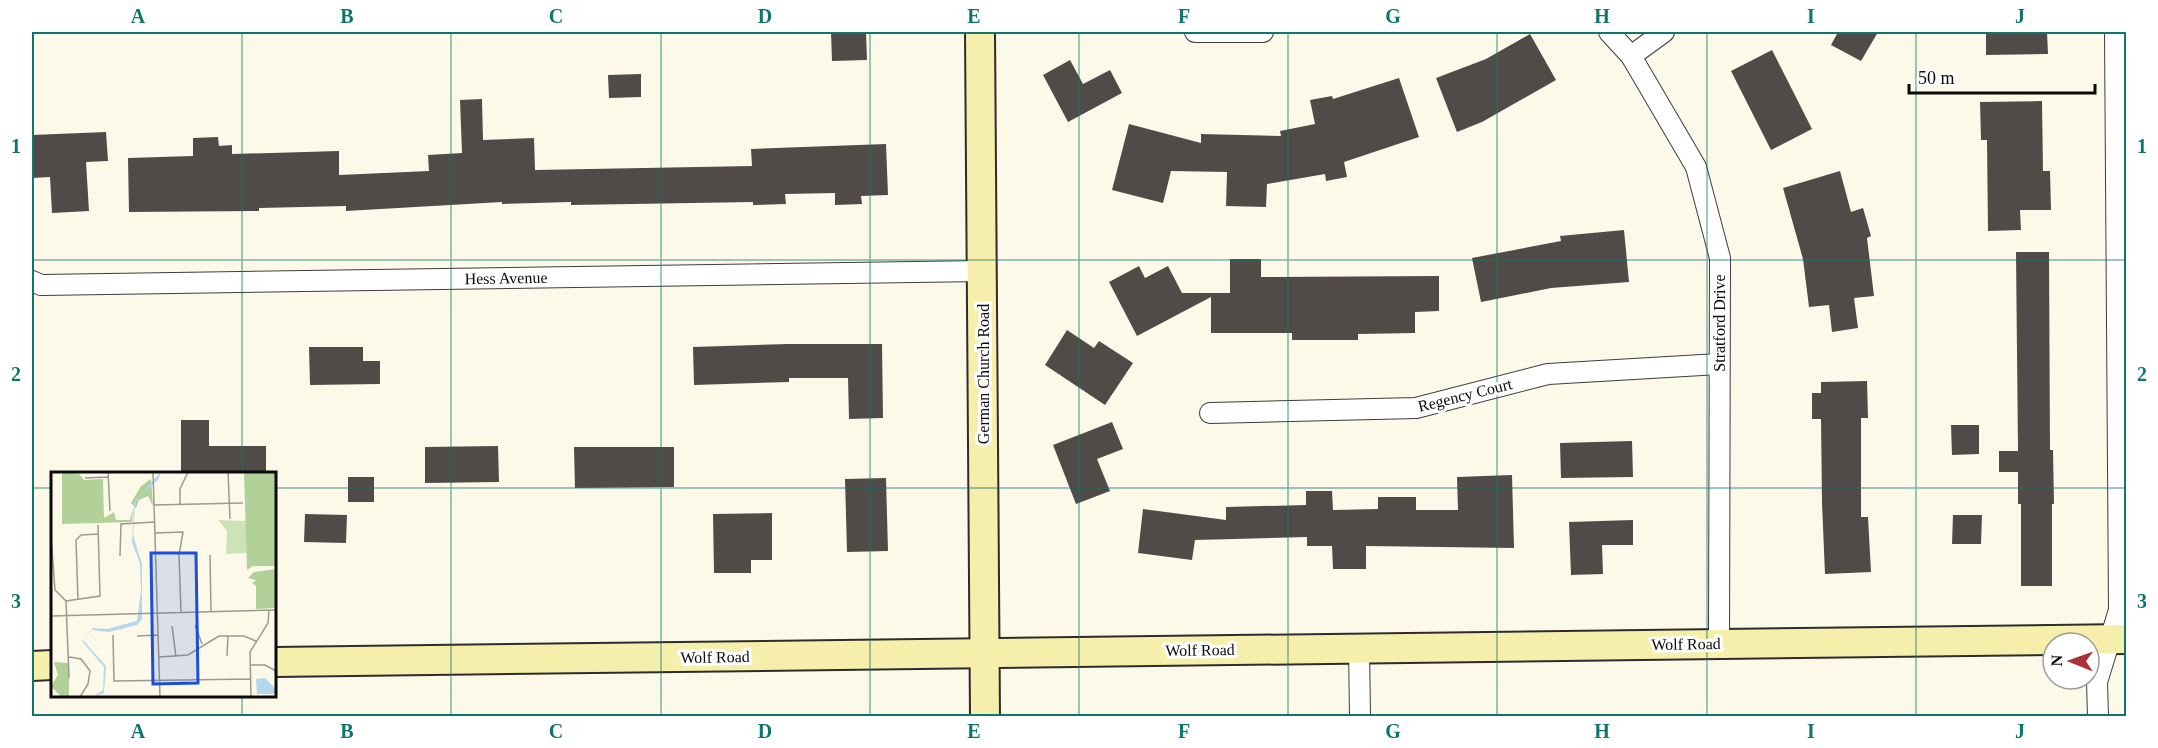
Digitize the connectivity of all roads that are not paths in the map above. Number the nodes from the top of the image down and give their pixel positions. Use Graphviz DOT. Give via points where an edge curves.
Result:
graph roads {
  1 [pos="980,32"];
  2 [pos="1195,32"];
  3 [pos="1263,32"];
  4 [pos="1609,32"];
  5 [pos="1664,32"];
  6 [pos="2115,32"];
  7 [pos="1631,56"];
  8 [pos="982,271"];
  9 [pos="32,281"];
  10 [pos="1719,364"];
  11 [pos="1210,413"];
  12 [pos="2118,639"];
  13 [pos="1719,643"];
  14 [pos="1359,648"];
  15 [pos="985,653"];
  16 [pos="276,662"];
  17 [pos="51,665"];
  18 [pos="32,666"];
  19 [pos="985,717"];
  20 [pos="1360,717"];
  21 [pos="2098,717"];
  1 -- 8 [label="street, German Church Road"];
  2 -- 3 [label="street"];
  4 -- 7 [label="street, Stratford Drive"];
  5 -- 7 [label="street"];
  6 -- 12 [label="street"];
  7 -- 10 [label="street, Stratford Drive" via="1696,167 1719,258"];
  8 -- 9 [label="street, Hess Avenue" via="41,285"];
  8 -- 15 [label="street, German Church Road"];
  10 -- 11 [label="street, Regency Court" via="1548,374 1416,408"];
  10 -- 13 [label="street, Stratford Drive"];
  12 -- 13 [label="street, Wolf Road"];
  12 -- 21 [label="street" via="2097,682"];
  13 -- 14 [label="street, Wolf Road"];
  14 -- 15 [label="street, Wolf Road"];
  14 -- 20 [label="street"];
  15 -- 16 [label="street, Wolf Road"];
  15 -- 19 [label="street, German Church Road"];
  17 -- 18 [label="street"];
}
